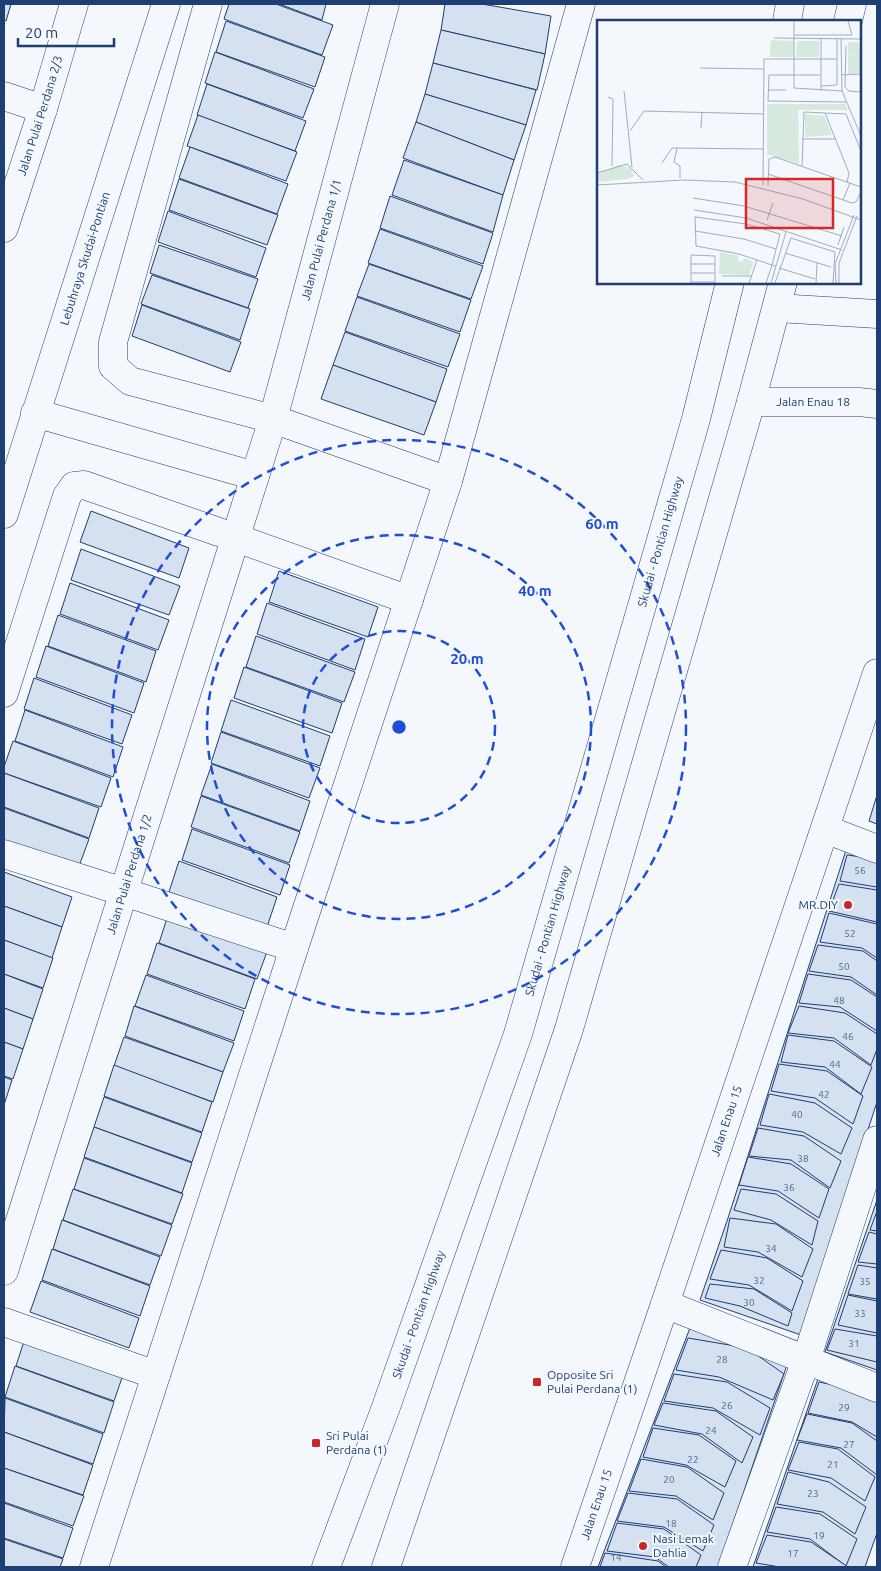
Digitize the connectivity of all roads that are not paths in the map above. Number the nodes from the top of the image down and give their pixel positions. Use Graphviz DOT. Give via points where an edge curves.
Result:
graph roads {
  1 [pos="74,4"];
  2 [pos="166,4"];
  3 [pos="208,4"];
  4 [pos="386,4"];
  5 [pos="581,4"];
  6 [pos="790,4"];
  7 [pos="852,4"];
  8 [pos="787,20"];
  9 [pos="848,20"];
  10 [pos="4,96"];
  11 [pos="43,109"];
  12 [pos="6,211"];
  13 [pos="730,284"];
  14 [pos="780,295"];
  15 [pos="877,314"];
  16 [pos="751,402"];
  17 [pos="877,404"];
  18 [pos="35,413"];
  19 [pos="273,419"];
  20 [pos="255,476"];
  21 [pos="448,480"];
  22 [pos="4,514"];
  23 [pos="236,538"];
  24 [pos="409,600"];
  25 [pos="877,673"];
  26 [pos="4,692"];
  27 [pos="825,829"];
  28 [pos="877,849"];
  29 [pos="4,854"];
  30 [pos="124,892"];
  31 [pos="294,948"];
  32 [pos="877,1140"];
  33 [pos="4,1271"];
  34 [pos="665,1304"];
  35 [pos="4,1322"];
  36 [pos="806,1360"];
  37 [pos="156,1375"];
  38 [pos="877,1388"];
  39 [pos="94,1567"];
  40 [pos="326,1567"];
  41 [pos="386,1567"];
  42 [pos="575,1567"];
  43 [pos="732,1567"];
  1 -- 11 [label="main road, Jalan Pulai Perdana 2/3"];
  2 -- 18 [label="main road, Lebuhraya Skudai-Pontian"];
  3 -- 19 [label="main road" via="113,342 113,366 130,381"];
  4 -- 19 [label="main road, Jalan Pulai Perdana 1/1"];
  5 -- 21 [label="main road"];
  6 -- 8 [label="main road"];
  7 -- 9 [label="main road"];
  10 -- 11 [label="main road"];
  11 -- 12 [label="main road, Jalan Pulai Perdana 2/3"];
  13 -- 40 [label="main road, Skudai - Pontian Highway" via="696,419 518,1034"];
  14 -- 15 [label="main road"];
  14 -- 16 [label="main road"];
  16 -- 17 [label="main road, Jalan Enau 18"];
  16 -- 41 [label="main road" via="569,1029"];
  18 -- 20 [label="main road"];
  18 -- 22 [label="main road, Lebuhraya Skudai-Pontian"];
  19 -- 20 [label="main road, Jalan Pulai Perdana 1/1"];
  19 -- 21 [label="main road"];
  20 -- 23 [label="main road, Jalan Pulai Perdana 1/2"];
  21 -- 24 [label="main road"];
  23 -- 24 [label="main road"];
  23 -- 26 [label="main road" via="84,485 74,486 67,496"];
  23 -- 30 [label="main road, Jalan Pulai Perdana 1/2"];
  24 -- 31 [label="main road"];
  25 -- 27 [label="main road, Jalan Enau 15"];
  27 -- 28 [label="main road"];
  27 -- 34 [label="main road, Jalan Enau 15"];
  29 -- 30 [label="main road"];
  30 -- 31 [label="main road"];
  30 -- 33 [label="main road, Jalan Pulai Perdana 1/2"];
  31 -- 37 [label="main road"];
  32 -- 36 [label="main road"];
  34 -- 36 [label="main road"];
  34 -- 42 [label="main road, Jalan Enau 15"];
  35 -- 37 [label="main road"];
  36 -- 38 [label="main road"];
  36 -- 43 [label="main road"];
  37 -- 39 [label="main road"];
}
